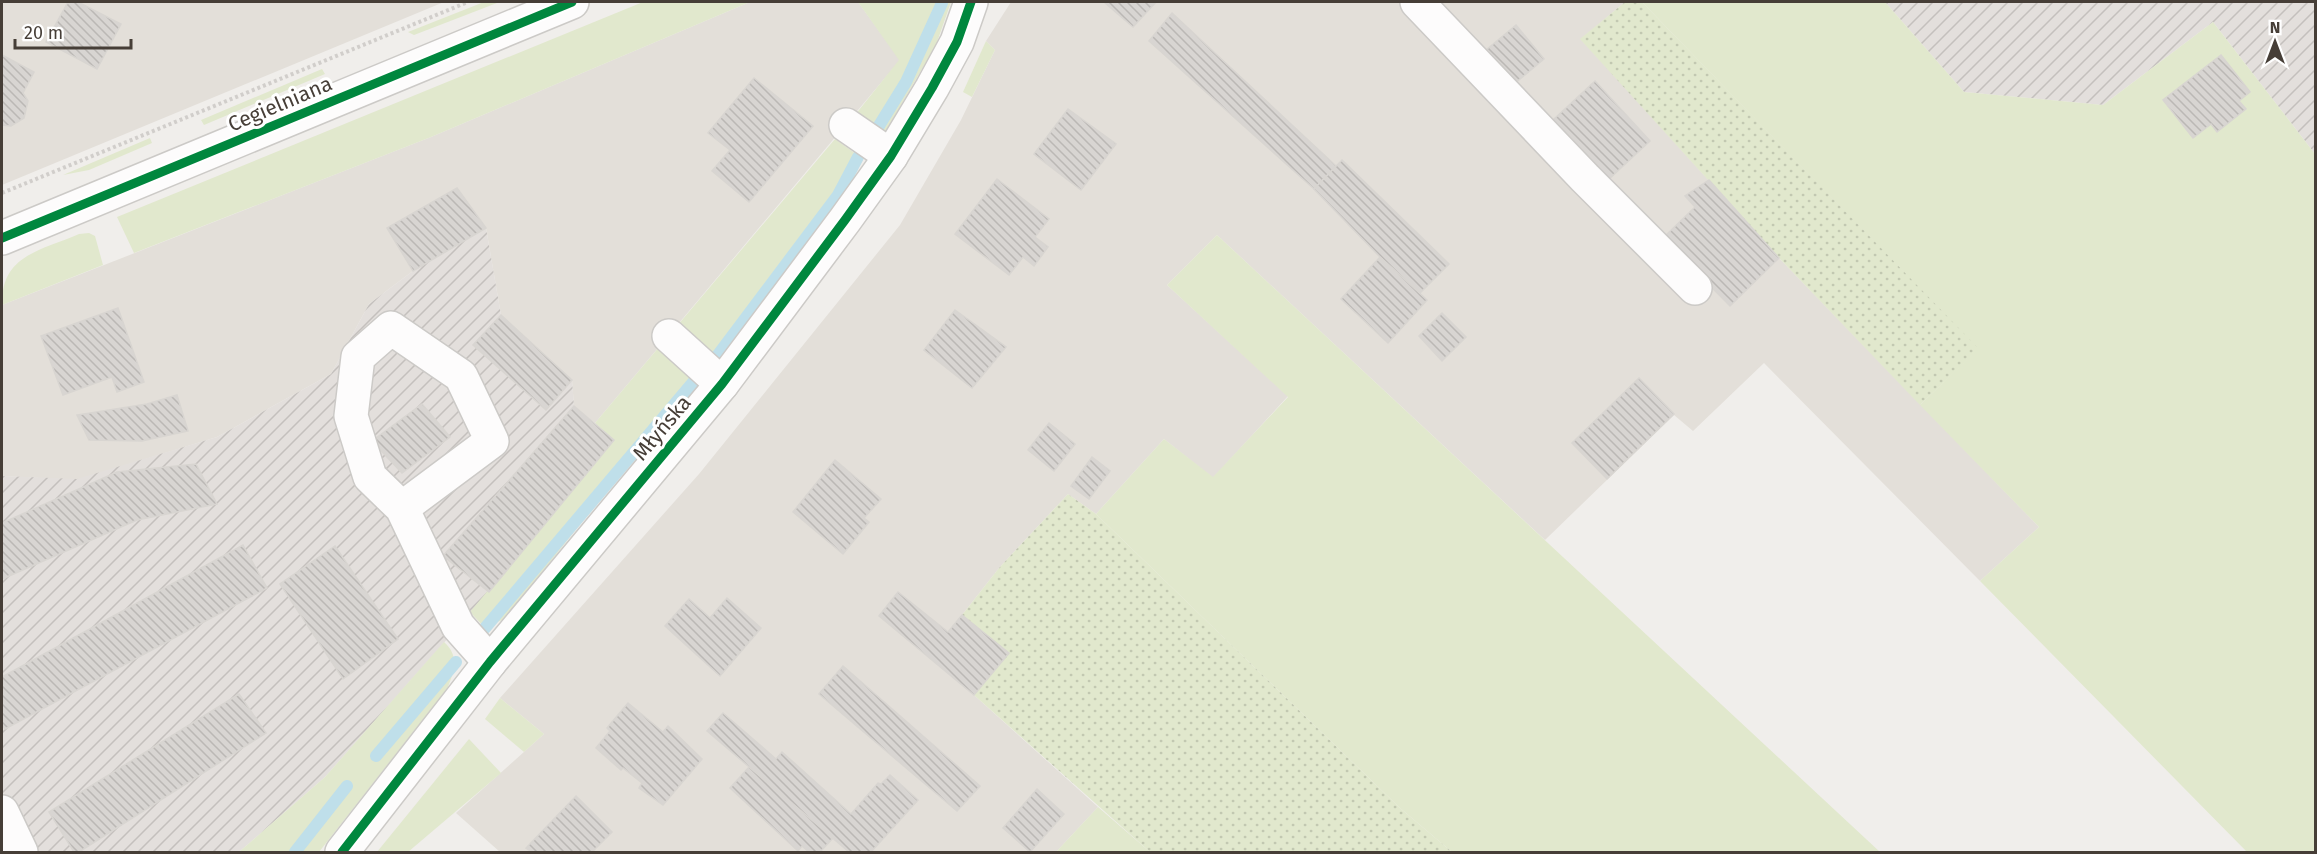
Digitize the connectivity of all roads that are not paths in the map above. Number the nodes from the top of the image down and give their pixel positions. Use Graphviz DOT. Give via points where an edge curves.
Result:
graph roads {
  1 [pos="572,2"];
  2 [pos="971,2"];
  3 [pos="1417,2"];
  4 [pos="846,126"];
  5 [pos="891,156"];
  6 [pos="2,238"];
  7 [pos="1695,288"];
  8 [pos="669,336"];
  9 [pos="722,384"];
  10 [pos="402,508"];
  11 [pos="490,662"];
  12 [pos="2,812"];
  13 [pos="21,852"];
  14 [pos="342,852"];
  1 -- 6 [label="street, Cegielniana"];
  2 -- 5 [label="street, Młyńska" via="957,42"];
  3 -- 7 [label="street"];
  4 -- 5 [label="street"];
  5 -- 9 [label="street, Młyńska"];
  8 -- 9 [label="street"];
  9 -- 11 [label="street, Młyńska"];
  10 -- 10 [label="street" via="492,441 461,376 391,328 358,357 351,416 370,477"];
  10 -- 11 [label="street" via="458,627"];
  11 -- 14 [label="street, Młyńska"];
  12 -- 13 [label="street"];
}
